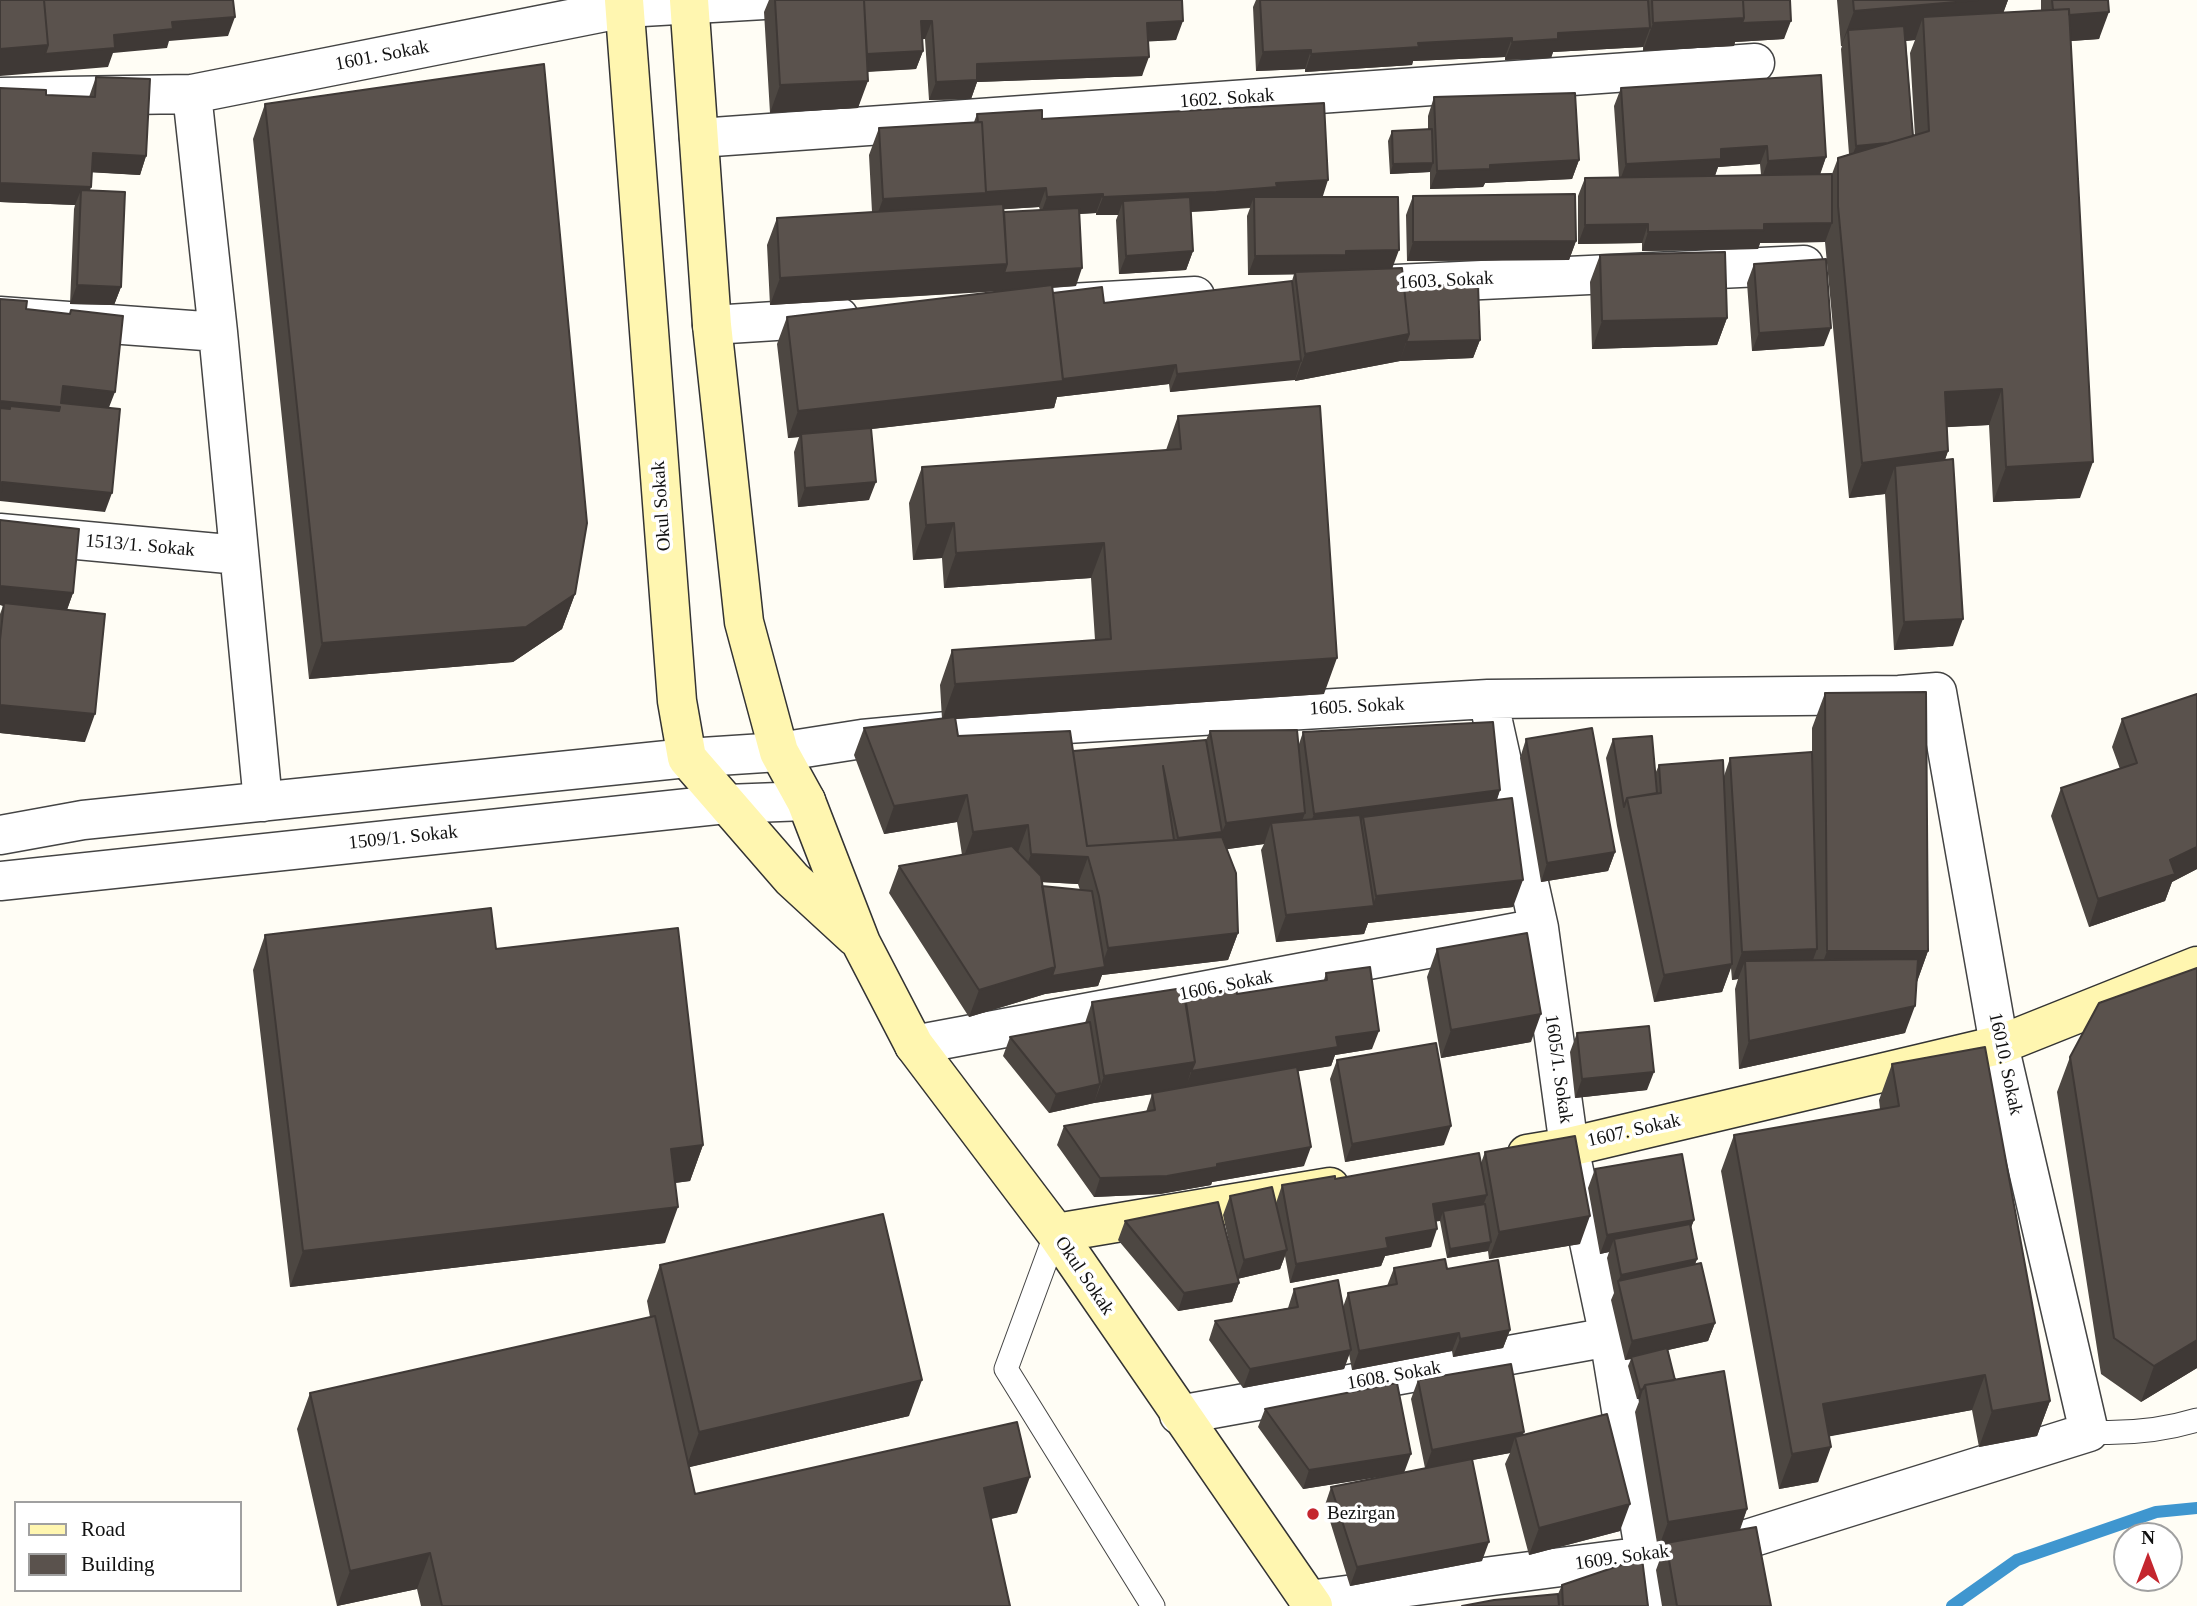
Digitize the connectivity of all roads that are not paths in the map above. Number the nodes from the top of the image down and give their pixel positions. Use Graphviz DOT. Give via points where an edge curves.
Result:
graph roads {
  1 [pos="764,0"];
  2 [pos="689,2"];
  3 [pos="624,4"];
  4 [pos="1755,63"];
  5 [pos="192,94"];
  6 [pos="0,97"];
  7 [pos="699,138"];
  8 [pos="1804,265"];
  9 [pos="1318,288"];
  10 [pos="1235,293"];
  11 [pos="1015,307"];
  12 [pos="877,315"];
  13 [pos="0,316"];
  14 [pos="712,325"];
  15 [pos="218,332"];
  16 [pos="0,533"];
  17 [pos="239,555"];
  18 [pos="1937,692"];
  19 [pos="1488,699"];
  20 [pos="779,752"];
  21 [pos="687,758"];
  22 [pos="806,801"];
  23 [pos="262,802"];
  24 [pos="726,804"];
  25 [pos="0,835"];
  26 [pos="0,881"];
  27 [pos="1539,928"];
  28 [pos="861,943"];
  29 [pos="2197,966"];
  30 [pos="914,1045"];
  31 [pos="1999,1045"];
  32 [pos="1569,1147"];
  33 [pos="1488,1161"];
  34 [pos="1366,1181"];
  35 [pos="1055,1233"];
  36 [pos="1609,1337"];
  37 [pos="1179,1415"];
  38 [pos="2197,1420"];
  39 [pos="2089,1432"];
  40 [pos="1645,1556"];
  41 [pos="1310,1603"];
  42 [pos="1153,1606"];
  43 [pos="1649,1606"];
  1 -- 2 [label="street, 1601. Sokak"];
  2 -- 3 [label="street, 1601. Sokak"];
  2 -- 7 [label="main road, Okul Sokak"];
  3 -- 5 [label="street, 1601. Sokak"];
  3 -- 21 [label="main road, Okul Sokak" via="677,701"];
  4 -- 7 [label="street, 1602. Sokak"];
  5 -- 6 [label="street, 1601. Sokak"];
  5 -- 15 [label="street"];
  7 -- 14 [label="main road, Okul Sokak"];
  8 -- 9 [label="street, 1603. Sokak"];
  10 -- 11 [label="street"];
  12 -- 14 [label="street"];
  13 -- 15 [label="street"];
  14 -- 20 [label="main road, Okul Sokak" via="744,622"];
  15 -- 17 [label="street"];
  16 -- 17 [label="street, 1513/1. Sokak"];
  17 -- 23 [label="street"];
  18 -- 19 [label="street, 1605. Sokak"];
  18 -- 31 [label="street, 16010. Sokak"];
  19 -- 20 [label="street, 1605. Sokak" via="948,731"];
  19 -- 27 [label="street, 1605/1. Sokak"];
  20 -- 21 [label="street"];
  20 -- 22 [label="main road, Okul Sokak"];
  21 -- 23 [label="street"];
  21 -- 24 [label="main road, Okul Sokak"];
  22 -- 24 [label="street, 1509/1. Sokak"];
  22 -- 28 [label="main road, Okul Sokak"];
  23 -- 25 [label="street" via="83,820"];
  24 -- 26 [label="street, 1509/1. Sokak"];
  24 -- 28 [label="main road, Okul Sokak" via="792,879"];
  27 -- 30 [label="street, 1606. Sokak"];
  27 -- 32 [label="street, 1605/1. Sokak"];
  28 -- 30 [label="main road, Okul Sokak"];
  29 -- 31 [label="main road, 1607. Sokak"];
  30 -- 35 [label="main road, Okul Sokak"];
  31 -- 32 [label="main road, 1607. Sokak"];
  31 -- 39 [label="street, 16010. Sokak"];
  32 -- 33 [label="main road, 1607. Sokak"];
  32 -- 36 [label="street, 1605/1. Sokak"];
  34 -- 35 [label="main road"];
  35 -- 37 [label="main road, Okul Sokak"];
  35 -- 42 [label="lane" via="1006,1369"];
  36 -- 37 [label="street, 1608. Sokak"];
  36 -- 40 [label="street, 1605/1. Sokak"];
  37 -- 41 [label="main road, Okul Sokak"];
  38 -- 39 [label="lane" via="2156,1431"];
  39 -- 40 [label="street, 1609. Sokak" via="1744,1540"];
  40 -- 41 [label="street, 1609. Sokak"];
  40 -- 43 [label="street, 1605/1. Sokak"];
}
